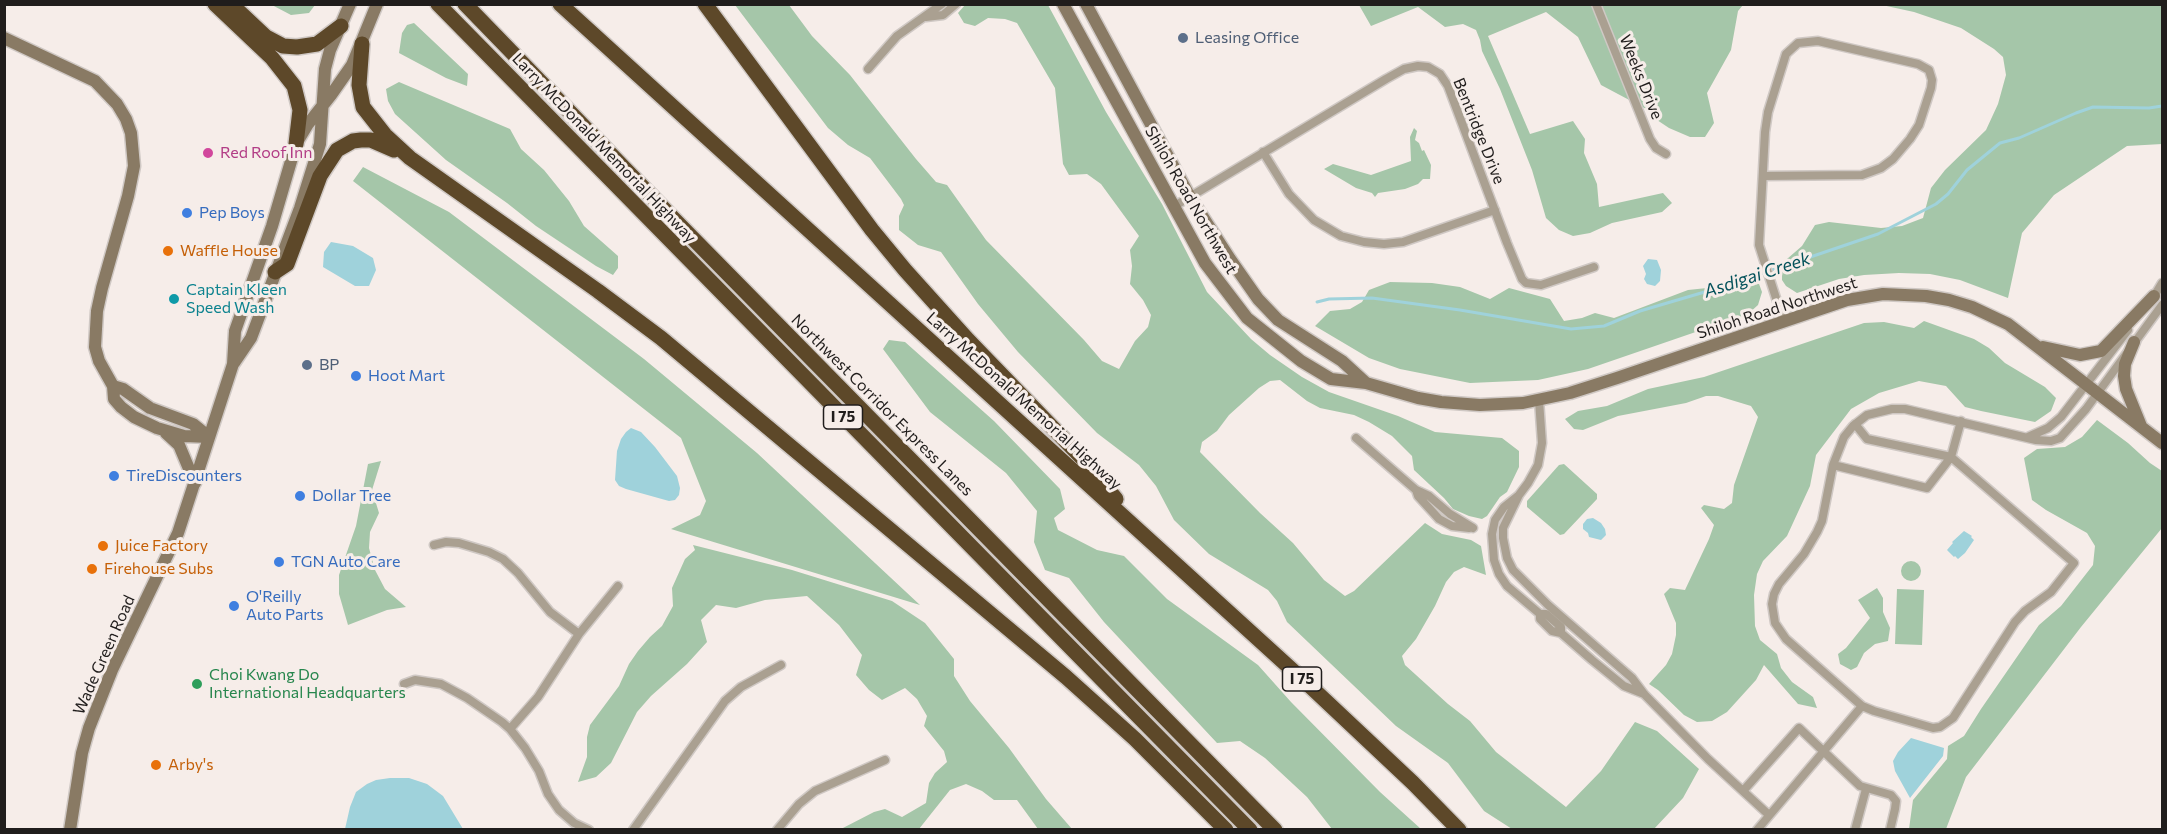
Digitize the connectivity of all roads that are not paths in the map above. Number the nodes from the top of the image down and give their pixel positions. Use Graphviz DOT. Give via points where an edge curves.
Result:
graph roads {
  1 [pos="215,4"];
  2 [pos="231,4"];
  3 [pos="350,4"];
  4 [pos="438,4"];
  5 [pos="465,4"];
  6 [pos="560,4"];
  7 [pos="705,4"];
  8 [pos="932,4"];
  9 [pos="942,4"];
  10 [pos="956,4"];
  11 [pos="1063,4"];
  12 [pos="1086,4"];
  13 [pos="1596,4"];
  14 [pos="376,6"];
  15 [pos="926,17"];
  16 [pos="341,26"];
  17 [pos="4,38"];
  18 [pos="362,45"];
  19 [pos="868,69"];
  20 [pos="322,107"];
  21 [pos="296,144"];
  22 [pos="1263,152"];
  23 [pos="1666,154"];
  24 [pos="410,158"];
  25 [pos="1763,176"];
  26 [pos="1190,197"];
  27 [pos="1173,207"];
  28 [pos="1494,210"];
  29 [pos="1594,267"];
  30 [pos="275,272"];
  31 [pos="2163,283"];
  32 [pos="2158,301"];
  33 [pos="1783,320"];
  34 [pos="2134,342"];
  35 [pos="2039,346"];
  36 [pos="233,364"];
  37 [pos="1366,383"];
  38 [pos="2087,384"];
  39 [pos="113,386"];
  40 [pos="2097,393"];
  41 [pos="1539,400"];
  42 [pos="1961,421"];
  43 [pos="1855,424"];
  44 [pos="2142,427"];
  45 [pos="157,428"];
  46 [pos="208,437"];
  47 [pos="2028,437"];
  48 [pos="1356,438"];
  49 [pos="2163,443"];
  50 [pos="1951,458"];
  51 [pos="1833,465"];
  52 [pos="195,483"];
  53 [pos="1416,490"];
  54 [pos="1519,495"];
  55 [pos="1142,532"];
  56 [pos="434,545"];
  57 [pos="618,586"];
  58 [pos="579,634"];
  59 [pos="781,665"];
  60 [pos="404,684"];
  61 [pos="1644,694"];
  62 [pos="1862,705"];
  63 [pos="510,729"];
  64 [pos="1825,752"];
  65 [pos="885,760"];
  66 [pos="1866,789"];
  67 [pos="1743,791"];
  68 [pos="1769,815"];
  69 [pos="70,830"];
  70 [pos="589,830"];
  71 [pos="633,830"];
  72 [pos="777,830"];
  73 [pos="1226,830"];
  74 [pos="1250,830"];
  75 [pos="1275,830"];
  76 [pos="1459,830"];
  77 [pos="1757,830"];
  78 [pos="1855,830"];
  79 [pos="1890,830"];
  1 -- 21 [label="highway" via="277,64 294,86 300,110"];
  2 -- 16 [label="highway" via="266,37 283,46 317,44"];
  3 -- 16 [label="street, Wade Green Road"];
  4 -- 74 [label="highway, Larry McDonald Memorial Highway / I 75"];
  5 -- 75 [label="highway, Northwest Corridor Express Lanes"];
  6 -- 55 [label="highway, Larry McDonald Memorial Highway / I 75"];
  7 -- 55 [label="highway" via="904,270 1084,460"];
  8 -- 15 [label="street"];
  9 -- 15 [label="street"];
  10 -- 15 [label="street" via="943,15"];
  11 -- 27 [label="street, Shiloh Road Northwest"];
  12 -- 26 [label="street, Shiloh Road Northwest"];
  13 -- 23 [label="street, Weeks Drive" via="1650,139"];
  14 -- 18 [label="street, Wade Green Road"];
  15 -- 19 [label="street" via="897,36"];
  16 -- 20 [label="street, Wade Green Road" via="325,69"];
  17 -- 39 [label="street" via="95,81 117,104 131,133 132,182 102,288 95,328 99,361"];
  18 -- 20 [label="street, Wade Green Road"];
  18 -- 24 [label="highway" via="358,85 363,107 378,128"];
  20 -- 21 [label="street, Wade Green Road"];
  20 -- 30 [label="street, Wade Green Road" via="320,144"];
  21 -- 36 [label="street, Wade Green Road" via="235,331"];
  22 -- 26 [label="street, Bentridge Drive"];
  22 -- 28 [label="street" via="1289,194 1314,220 1341,236 1384,244 1403,242"];
  22 -- 28 [label="street, Bentridge Drive" via="1404,69 1428,67 1440,74 1448,86"];
  24 -- 30 [label="highway" via="371,140 353,141 337,150 320,176 287,264"];
  24 -- 73 [label="highway" via="661,338 1066,677"];
  25 -- 25 [label="street" via="1768,112 1786,54 1798,43 1818,41 1918,64 1929,70 1931,88 1919,125 1893,159 1881,168 1862,175"];
  25 -- 33 [label="street" via="1759,245"];
  26 -- 27 [label="street, Bentridge Drive"];
  26 -- 37 [label="street, Shiloh Road Northwest" via="1230,259 1278,320 1342,362"];
  27 -- 37 [label="street, Shiloh Road Northwest" via="1205,263 1247,318 1300,361 1330,379"];
  28 -- 29 [label="street, Bentridge Drive" via="1518,274 1527,283 1541,285"];
  30 -- 36 [label="street, Wade Green Road" via="251,338"];
  31 -- 32 [label="street"];
  32 -- 34 [label="street"];
  32 -- 35 [label="street" via="2101,351 2080,355"];
  32 -- 38 [label="street"];
  33 -- 35 [label="street, Shiloh Road Northwest" via="1866,296 1926,296 1992,316"];
  33 -- 41 [label="street, Shiloh Road Northwest" via="1617,378"];
  34 -- 40 [label="street"];
  34 -- 44 [label="street" via="2124,376"];
  35 -- 38 [label="street, Shiloh Road Northwest"];
  36 -- 46 [label="street, Wade Green Road"];
  37 -- 41 [label="street, Shiloh Road Northwest" via="1441,402 1497,405"];
  38 -- 40 [label="street, Shiloh Road Northwest"];
  38 -- 47 [label="street" via="2054,423"];
  39 -- 45 [label="street" via="114,399 121,407"];
  39 -- 46 [label="street" via="159,412 193,424"];
  40 -- 44 [label="street, Shiloh Road Northwest"];
  40 -- 47 [label="street" via="2060,438 2044,441"];
  41 -- 54 [label="street" via="1540,454 1534,474"];
  42 -- 43 [label="street" via="1892,408 1867,415"];
  42 -- 47 [label="street"];
  42 -- 50 [label="street"];
  43 -- 50 [label="street" via="1867,439"];
  43 -- 51 [label="street" via="1844,437"];
  44 -- 49 [label="street, Shiloh Road Northwest"];
  45 -- 46 [label="street" via="184,436"];
  45 -- 52 [label="street" via="179,446"];
  46 -- 52 [label="street, Wade Green Road"];
  48 -- 53 [label="street"];
  50 -- 51 [label="street" via="1927,488"];
  50 -- 62 [label="street" via="2074,563 2052,592 2015,622 1947,723 1933,728"];
  51 -- 62 [label="street" via="1822,521 1804,554 1779,584 1773,614 1786,639"];
  52 -- 69 [label="street, Wade Green Road" via="178,533 112,670 89,728"];
  53 -- 53 [label="street" via="1439,519 1452,526 1473,528"];
  54 -- 61 [label="street" via="1503,528 1507,558 1513,570 1632,678"];
  54 -- 61 [label="street" via="1495,520 1492,534 1498,574 1624,686"];
  55 -- 76 [label="highway, Larry McDonald Memorial Highway / I 75" via="1380,751"];
  56 -- 58 [label="street" via="459,543 502,559 550,612"];
  57 -- 58 [label="street"];
  58 -- 63 [label="street" via="538,697"];
  59 -- 71 [label="street" via="741,687 725,701"];
  60 -- 63 [label="street" via="415,680 441,684"];
  61 -- 67 [label="street"];
  62 -- 64 [label="street"];
  63 -- 70 [label="street" via="559,810"];
  64 -- 66 [label="street"];
  64 -- 67 [label="street" via="1799,729"];
  64 -- 68 [label="street"];
  65 -- 72 [label="street" via="815,791"];
  66 -- 78 [label="street"];
  66 -- 79 [label="street" via="1891,795 1896,801"];
  67 -- 68 [label="street"];
  68 -- 77 [label="street"];
}
